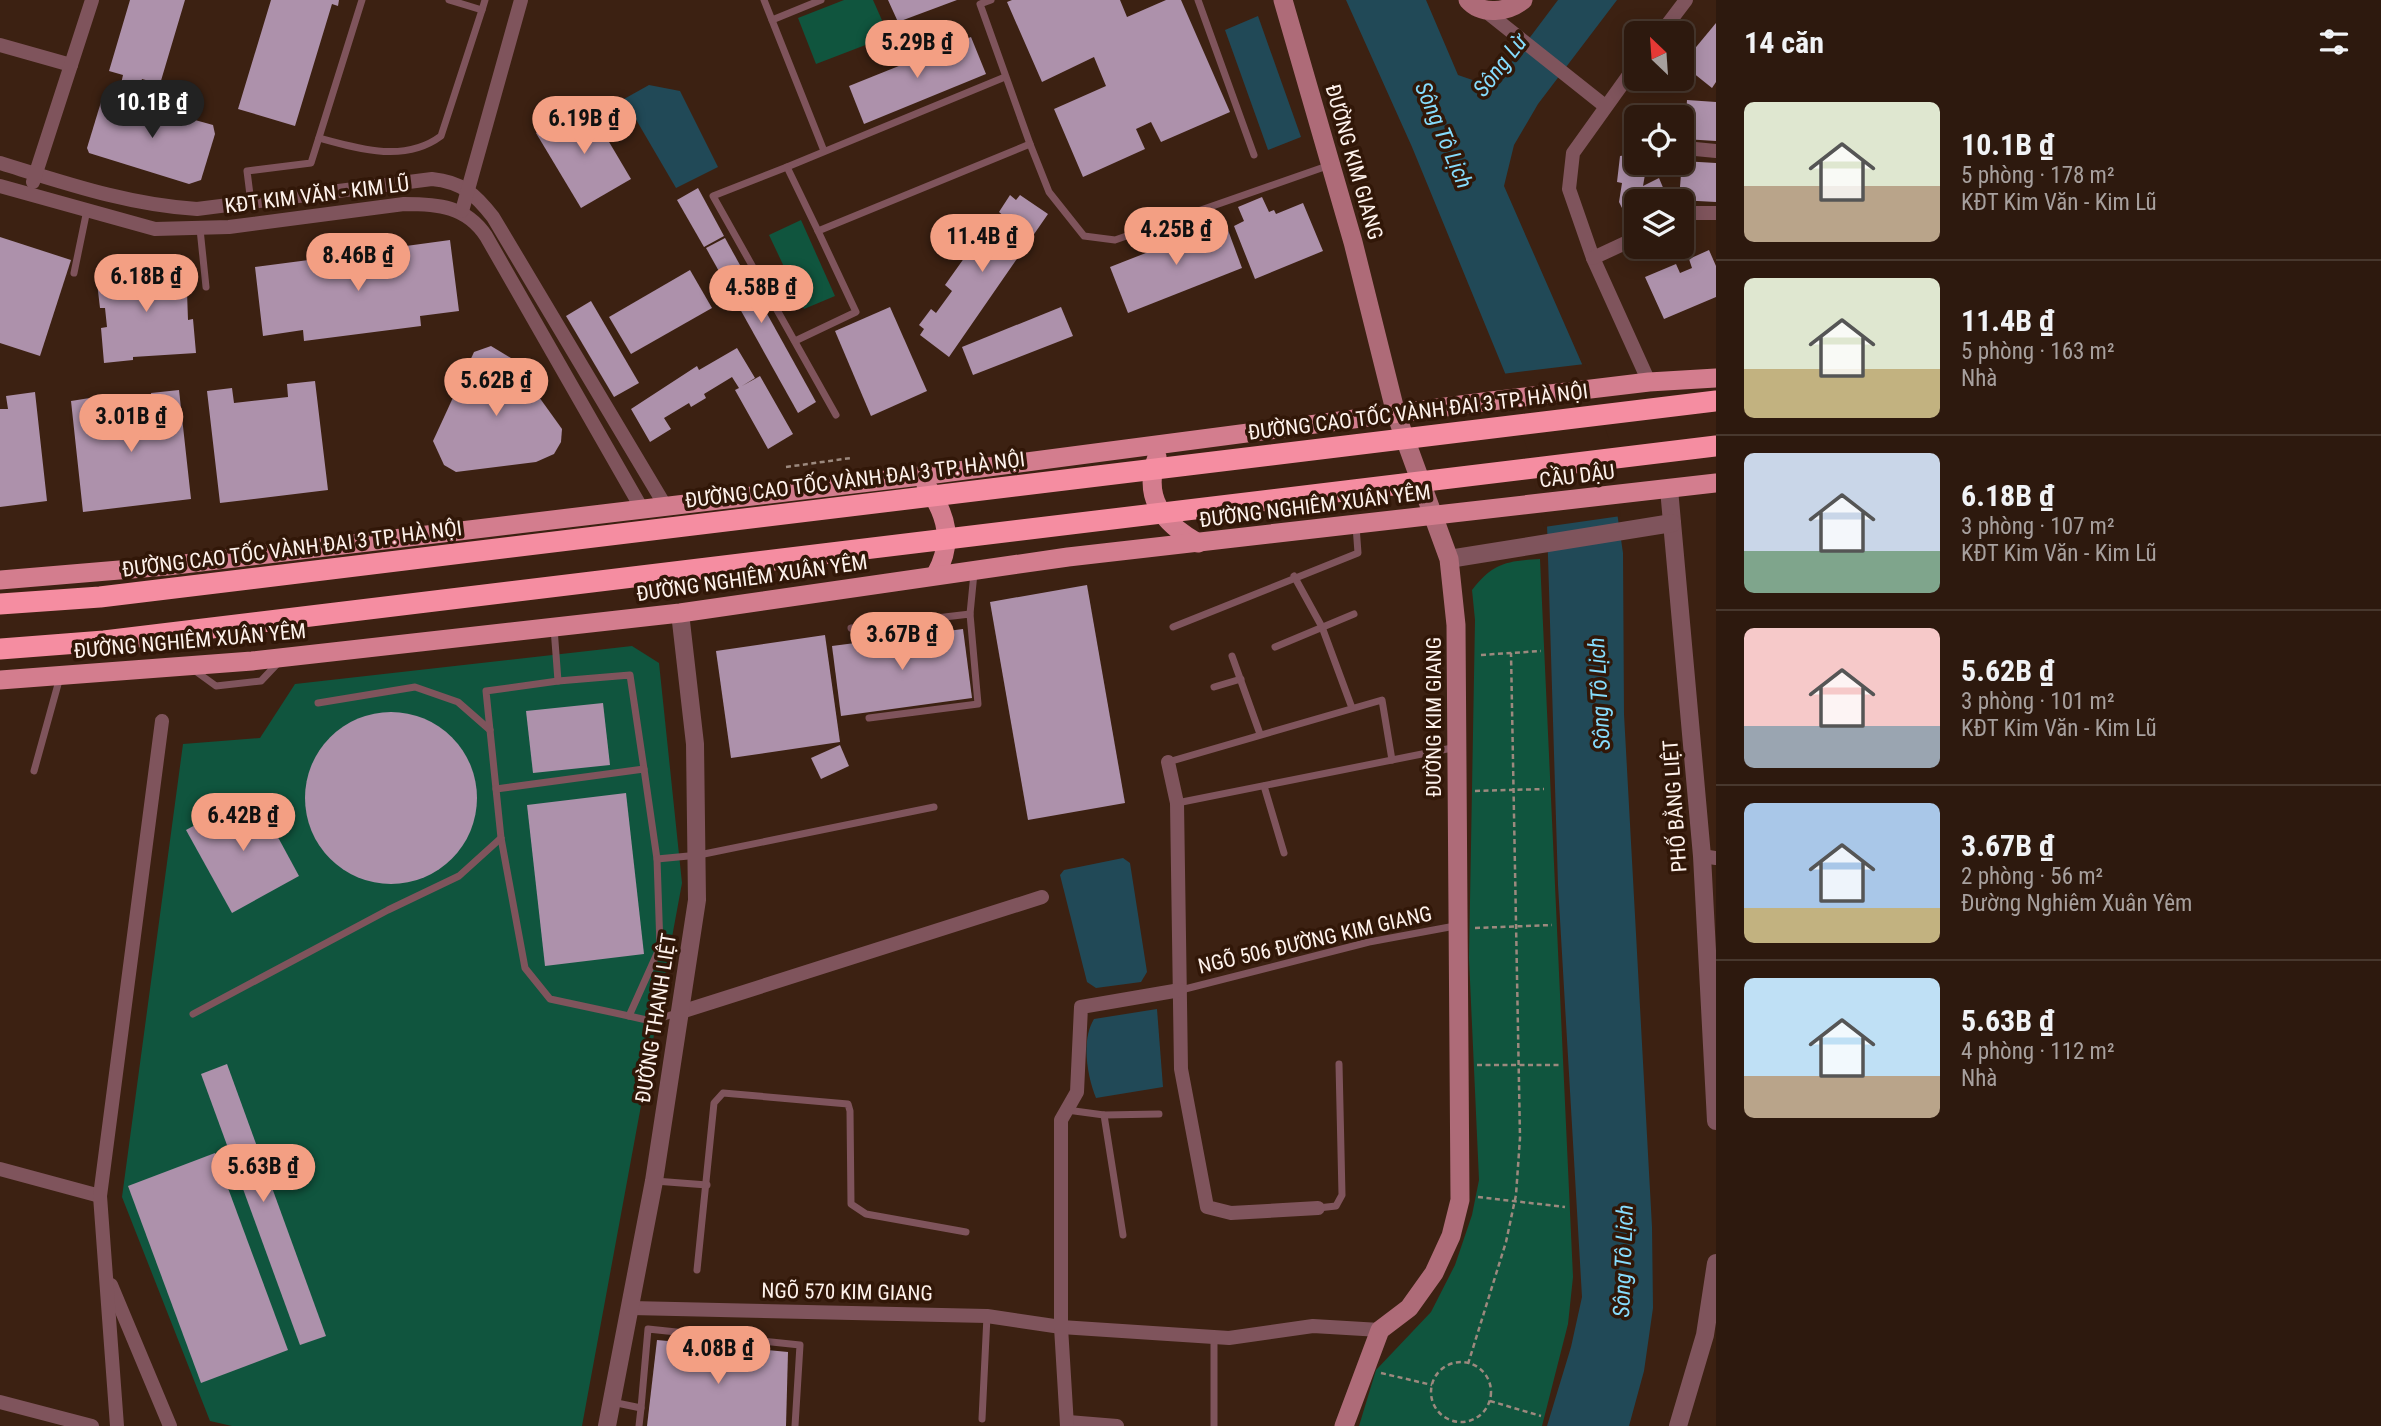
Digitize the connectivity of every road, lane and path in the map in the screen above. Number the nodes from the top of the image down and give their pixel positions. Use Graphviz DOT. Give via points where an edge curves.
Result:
graph roads {
  1 [pos="92,0"];
  2 [pos="362,0"];
  3 [pos="449,0"];
  4 [pos="485,0"];
  5 [pos="521,0"];
  6 [pos="764,0"];
  7 [pos="821,0"];
  8 [pos="990,0"];
  9 [pos="1198,0"];
  10 [pos="1283,0"];
  11 [pos="1686,0"];
  12 [pos="1519,3"];
  13 [pos="1476,5"];
  14 [pos="482,10"];
  15 [pos="772,20"];
  16 [pos="1670,21"];
  17 [pos="0,46"];
  18 [pos="71,65"];
  19 [pos="1005,77"];
  20 [pos="1624,81"];
  21 [pos="1605,106"];
  22 [pos="319,138"];
  23 [pos="1030,144"];
  24 [pos="1694,149"];
  25 [pos="824,151"];
  26 [pos="1716,151"];
  27 [pos="1254,155"];
  28 [pos="0,163"];
  29 [pos="1331,165"];
  30 [pos="788,167"];
  31 [pos="35,174"];
  32 [pos="0,186"];
  33 [pos="468,188"];
  34 [pos="30,195"];
  35 [pos="122,199"];
  36 [pos="251,203"];
  37 [pos="228,206"];
  38 [pos="87,210"];
  39 [pos="462,211"];
  40 [pos="1694,213"];
  41 [pos="1716,213"];
  42 [pos="118,218"];
  43 [pos="229,226"];
  44 [pos="200,229"];
  45 [pos="818,231"];
  46 [pos="1624,244"];
  47 [pos="1593,258"];
  48 [pos="74,273"];
  49 [pos="206,288"];
  50 [pos="544,304"];
  51 [pos="529,314"];
  52 [pos="795,341"];
  53 [pos="1716,377"];
  54 [pos="1649,382"];
  55 [pos="1716,401"];
  56 [pos="1396,414"];
  57 [pos="836,415"];
  58 [pos="1162,443"];
  59 [pos="1716,446"];
  60 [pos="851,458"];
  61 [pos="786,467"];
  62 [pos="920,476"];
  63 [pos="1716,483"];
  64 [pos="1660,489"];
  65 [pos="666,507"];
  66 [pos="1509,507"];
  67 [pos="642,509"];
  68 [pos="1432,516"];
  69 [pos="1664,524"];
  70 [pos="1356,525"];
  71 [pos="1198,543"];
  72 [pos="1449,559"];
  73 [pos="974,570"];
  74 [pos="936,575"];
  75 [pos="1294,576"];
  76 [pos="0,580"];
  77 [pos="0,604"];
  78 [pos="680,613"];
  79 [pos="970,614"];
  80 [pos="1354,614"];
  81 [pos="554,627"];
  82 [pos="1173,627"];
  83 [pos="1322,627"];
  84 [pos="851,628"];
  85 [pos="1275,647"];
  86 [pos="0,649"];
  87 [pos="1541,652"];
  88 [pos="1511,653"];
  89 [pos="1481,655"];
  90 [pos="1232,656"];
  91 [pos="60,676"];
  92 [pos="1241,679"];
  93 [pos="0,680"];
  94 [pos="558,681"];
  95 [pos="1214,687"];
  96 [pos="318,703"];
  97 [pos="1352,708"];
  98 [pos="869,718"];
  99 [pos="162,721"];
  100 [pos="490,730"];
  101 [pos="1260,734"];
  102 [pos="1457,747"];
  103 [pos="1392,760"];
  104 [pos="1168,762"];
  105 [pos="644,769"];
  106 [pos="34,771"];
  107 [pos="1265,786"];
  108 [pos="496,789"];
  109 [pos="1544,789"];
  110 [pos="1513,790"];
  111 [pos="1475,792"];
  112 [pos="1177,803"];
  113 [pos="934,807"];
  114 [pos="502,838"];
  115 [pos="1284,853"];
  116 [pos="699,855"];
  117 [pos="1709,857"];
  118 [pos="657,859"];
  119 [pos="1042,897"];
  120 [pos="1552,925"];
  121 [pos="1514,926"];
  122 [pos="1465,927"];
  123 [pos="1180,990"];
  124 [pos="681,1012"];
  125 [pos="193,1014"];
  126 [pos="629,1016"];
  127 [pos="1339,1064"];
  128 [pos="1477,1065"];
  129 [pos="1516,1065"];
  130 [pos="1560,1065"];
  131 [pos="1066,1110"];
  132 [pos="1716,1111"];
  133 [pos="1159,1114"];
  134 [pos="1104,1115"];
  135 [pos="0,1169"];
  136 [pos="654,1181"];
  137 [pos="707,1185"];
  138 [pos="100,1196"];
  139 [pos="1478,1197"];
  140 [pos="1515,1201"];
  141 [pos="1565,1207"];
  142 [pos="1318,1208"];
  143 [pos="966,1232"];
  144 [pos="1123,1235"];
  145 [pos="1716,1263"];
  146 [pos="697,1270"];
  147 [pos="106,1273"];
  148 [pos="631,1308"];
  149 [pos="986,1316"];
  150 [pos="1061,1327"];
  151 [pos="1380,1330"];
  152 [pos="1214,1337"];
  153 [pos="1468,1364"];
  154 [pos="1378,1373"];
  155 [pos="1432,1385"];
  156 [pos="1489,1401"];
  157 [pos="0,1402"];
  158 [pos="612,1402"];
  159 [pos="641,1408"];
  160 [pos="1541,1416"];
  161 [pos="982,1419"];
  162 [pos="1453,1421"];
  163 [pos="1068,1424"];
  164 [pos="92,1426"];
  165 [pos="117,1426"];
  166 [pos="170,1426"];
  167 [pos="607,1426"];
  168 [pos="639,1426"];
  169 [pos="795,1426"];
  170 [pos="1117,1426"];
  171 [pos="1214,1426"];
  172 [pos="1345,1426"];
  173 [pos="1451,1426"];
  174 [pos="1678,1426"];
  1 -- 18 [label="street"];
  2 -- 22 [label="lane"];
  3 -- 14 [label="lane"];
  4 -- 14 [label="lane"];
  5 -- 33 [label="street"];
  6 -- 15 [label="lane"];
  7 -- 15 [label="lane"];
  8 -- 19 [label="lane" via="980,5"];
  9 -- 27 [label="lane"];
  10 -- 29 [label="main road, ĐƯỜNG KIM GIANG"];
  11 -- 16 [label="street"];
  12 -- 13 [label="main road" via="1500,11"];
  13 -- 21 [label="street"];
  14 -- 22 [label="lane" via="441,136 425,149 372,152"];
  15 -- 25 [label="lane"];
  17 -- 18 [label="street"];
  18 -- 31 [label="street"];
  19 -- 23 [label="lane"];
  19 -- 25 [label="lane"];
  20 -- 21 [label="street"];
  21 -- 47 [label="street" via="1573,153 1569,178 1574,211"];
  22 -- 36 [label="lane" via="311,163 247,171"];
  23 -- 29 [label="lane" via="1049,192 1084,236 1115,240"];
  23 -- 45 [label="lane"];
  24 -- 26 [label="street"];
  25 -- 30 [label="lane"];
  28 -- 31 [label="street, KĐT KIM VĂN - KIM LŨ"];
  29 -- 56 [label="main road, ĐƯỜNG KIM GIANG"];
  30 -- 45 [label="lane"];
  30 -- 52 [label="lane" via="713,196"];
  31 -- 34 [label="street"];
  31 -- 35 [label="street, KĐT KIM VĂN - KIM LŨ"];
  32 -- 34 [label="street, KĐT KIM VĂN - KIM LŨ"];
  33 -- 36 [label="street, KĐT KIM VĂN - KIM LŨ" via="432,179"];
  33 -- 39 [label="street"];
  33 -- 50 [label="street" via="492,217"];
  34 -- 38 [label="street, KĐT KIM VĂN - KIM LŨ"];
  35 -- 37 [label="street, KĐT KIM VĂN - KIM LŨ" via="159,207"];
  35 -- 42 [label="street"];
  36 -- 37 [label="street, KĐT KIM VĂN - KIM LŨ"];
  37 -- 43 [label="street"];
  38 -- 42 [label="street, KĐT KIM VĂN - KIM LŨ"];
  38 -- 48 [label="lane"];
  39 -- 43 [label="street, KĐT KIM VĂN - KIM LŨ" via="404,204"];
  39 -- 51 [label="street" via="481,229"];
  40 -- 41 [label="street"];
  42 -- 44 [label="street, KĐT KIM VĂN - KIM LŨ" via="155,229"];
  43 -- 44 [label="street, KĐT KIM VĂN - KIM LŨ"];
  44 -- 49 [label="lane"];
  45 -- 52 [label="lane" via="856,313"];
  46 -- 47 [label="street"];
  47 -- 54 [label="street"];
  50 -- 51 [label="street"];
  50 -- 65 [label="street"];
  51 -- 67 [label="street"];
  52 -- 57 [label="lane"];
  53 -- 54 [label="main road"];
  54 -- 56 [label="main road"];
  55 -- 77 [label="highway, ĐƯỜNG CAO TỐC VÀNH ĐAI 3 TP. HÀ NỘI, bridge" via="100,597"];
  56 -- 58 [label="main road"];
  56 -- 68 [label="main road, ĐƯỜNG KIM GIANG"];
  58 -- 62 [label="main road"];
  58 -- 71 [label="main road" via="1150,482 1153,494 1177,530"];
  59 -- 86 [label="highway, bridge" via="118,640"];
  60 -- 61 [label="path"];
  62 -- 65 [label="main road"];
  62 -- 74 [label="main road" via="936,499 947,530 946,556"];
  63 -- 64 [label="main road"];
  64 -- 66 [label="main road, CẦU DẬU"];
  64 -- 69 [label="street, PHỐ BẰNG LIỆT"];
  65 -- 67 [label="main road"];
  66 -- 68 [label="main road, ĐƯỜNG NGHIÊM XUÂN YÊM"];
  67 -- 76 [label="main road" via="167,566"];
  68 -- 70 [label="main road, ĐƯỜNG NGHIÊM XUÂN YÊM"];
  68 -- 72 [label="main road, ĐƯỜNG KIM GIANG"];
  69 -- 72 [label="street"];
  69 -- 117 [label="street, PHỐ BẰNG LIỆT"];
  70 -- 71 [label="main road, ĐƯỜNG NGHIÊM XUÂN YÊM"];
  70 -- 75 [label="lane" via="1358,553"];
  71 -- 73 [label="main road, ĐƯỜNG NGHIÊM XUÂN YÊM"];
  72 -- 102 [label="main road, ĐƯỜNG KIM GIANG" via="1456,625"];
  73 -- 74 [label="main road, ĐƯỜNG NGHIÊM XUÂN YÊM"];
  73 -- 79 [label="lane"];
  74 -- 78 [label="main road, ĐƯỜNG NGHIÊM XUÂN YÊM"];
  75 -- 82 [label="lane"];
  75 -- 83 [label="lane"];
  78 -- 81 [label="main road, ĐƯỜNG NGHIÊM XUÂN YÊM"];
  78 -- 116 [label="street, ĐƯỜNG THANH LIỆT" via="695,744"];
  79 -- 84 [label="lane"];
  79 -- 98 [label="lane" via="978,704"];
  80 -- 83 [label="lane"];
  81 -- 91 [label="main road, ĐƯỜNG NGHIÊM XUÂN YÊM"];
  81 -- 94 [label="lane"];
  83 -- 85 [label="lane"];
  83 -- 97 [label="lane"];
  87 -- 88 [label="path"];
  88 -- 89 [label="path"];
  88 -- 110 [label="path"];
  90 -- 92 [label="lane"];
  91 -- 93 [label="main road, ĐƯỜNG NGHIÊM XUÂN YÊM"];
  91 -- 106 [label="lane"];
  92 -- 95 [label="lane"];
  92 -- 101 [label="lane"];
  94 -- 100 [label="lane" via="486,691"];
  94 -- 105 [label="lane" via="630,675"];
  96 -- 100 [label="lane" via="415,687 458,702"];
  97 -- 101 [label="lane"];
  97 -- 103 [label="lane" via="1382,700"];
  99 -- 138 [label="street"];
  100 -- 108 [label="lane"];
  101 -- 104 [label="lane"];
  102 -- 103 [label="lane"];
  102 -- 122 [label="main road, ĐƯỜNG KIM GIANG"];
  103 -- 107 [label="lane"];
  104 -- 112 [label="street"];
  105 -- 108 [label="lane"];
  105 -- 118 [label="lane"];
  107 -- 112 [label="lane"];
  107 -- 115 [label="lane"];
  108 -- 114 [label="lane"];
  109 -- 110 [label="path"];
  110 -- 111 [label="path"];
  110 -- 121 [label="path"];
  112 -- 123 [label="street"];
  113 -- 116 [label="lane"];
  114 -- 125 [label="lane" via="459,876"];
  114 -- 126 [label="lane" via="525,968 550,999"];
  116 -- 118 [label="lane"];
  116 -- 124 [label="street, ĐƯỜNG THANH LIỆT"];
  117 -- 132 [label="street, PHỐ BẰNG LIỆT"];
  118 -- 126 [label="lane" via="660,947"];
  119 -- 124 [label="street"];
  120 -- 121 [label="path"];
  121 -- 122 [label="path"];
  121 -- 129 [label="path"];
  122 -- 123 [label="lane, NGÕ 506 ĐƯỜNG KIM GIANG" via="1369,942"];
  122 -- 151 [label="main road, ĐƯỜNG KIM GIANG" via="1460,1200 1451,1236 1434,1273 1409,1308"];
  123 -- 131 [label="street" via="1081,1007 1077,1092"];
  123 -- 142 [label="street" via="1181,1069 1207,1207 1231,1213"];
  124 -- 126 [label="lane" via="651,1021"];
  124 -- 136 [label="street, ĐƯỜNG THANH LIỆT"];
  127 -- 142 [label="lane" via="1342,1195 1336,1206"];
  128 -- 129 [label="path"];
  129 -- 130 [label="path"];
  129 -- 140 [label="path" via="1520,1138"];
  131 -- 134 [label="lane"];
  131 -- 150 [label="street" via="1061,1120"];
  133 -- 134 [label="lane"];
  134 -- 144 [label="lane"];
  135 -- 138 [label="street"];
  136 -- 137 [label="lane"];
  136 -- 148 [label="street, ĐƯỜNG THANH LIỆT"];
  137 -- 143 [label="lane" via="714,1103 723,1093 848,1104 851,1204 866,1214"];
  137 -- 146 [label="lane"];
  138 -- 147 [label="street"];
  139 -- 140 [label="path"];
  140 -- 141 [label="path"];
  140 -- 153 [label="path"];
  145 -- 174 [label="street" via="1705,1335"];
  147 -- 165 [label="street"];
  147 -- 166 [label="street"];
  148 -- 149 [label="street, NGÕ 570 KIM GIANG"];
  148 -- 158 [label="street, ĐƯỜNG THANH LIỆT"];
  149 -- 150 [label="street, NGÕ 570 KIM GIANG"];
  149 -- 161 [label="lane"];
  150 -- 152 [label="street, NGÕ 570 KIM GIANG"];
  150 -- 163 [label="street"];
  151 -- 152 [label="street, NGÕ 570 KIM GIANG" via="1313,1326"];
  151 -- 172 [label="main road"];
  152 -- 171 [label="lane"];
  153 -- 155 [label="path" via="1443,1368"];
  153 -- 156 [label="path" via="1487,1377"];
  154 -- 155 [label="path"];
  155 -- 162 [label="path" via="1434,1404"];
  156 -- 160 [label="path"];
  156 -- 162 [label="path" via="1475,1419"];
  157 -- 164 [label="street"];
  158 -- 159 [label="lane"];
  158 -- 167 [label="street, ĐƯỜNG THANH LIỆT"];
  159 -- 168 [label="lane"];
  159 -- 169 [label="lane" via="648,1329 800,1345"];
  162 -- 173 [label="path"];
  163 -- 170 [label="street"];
}
